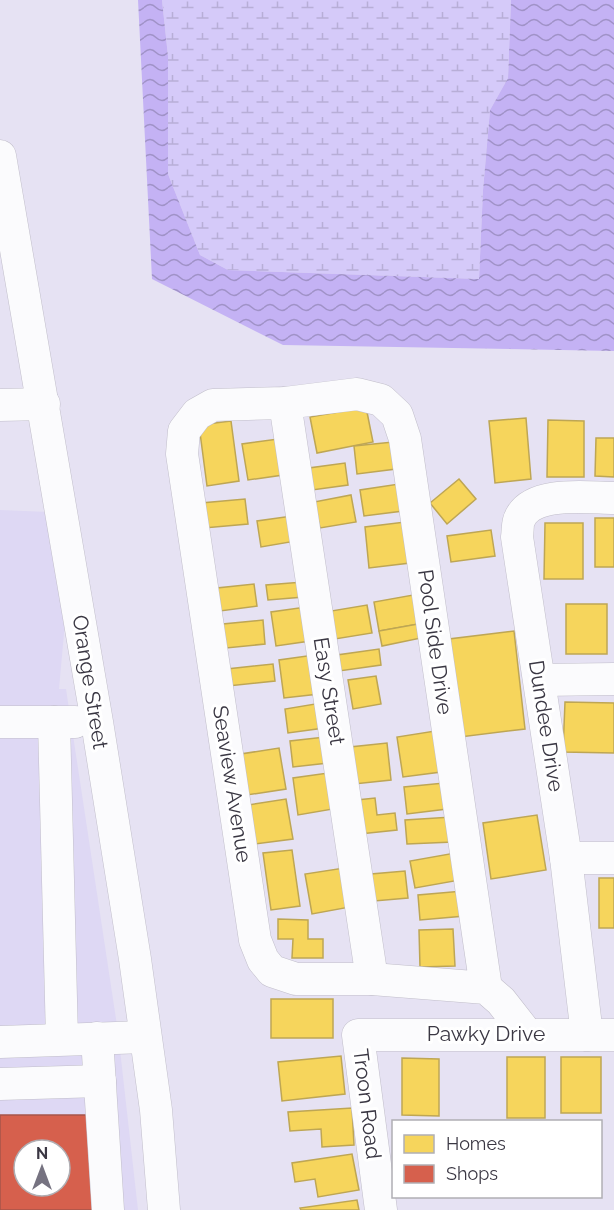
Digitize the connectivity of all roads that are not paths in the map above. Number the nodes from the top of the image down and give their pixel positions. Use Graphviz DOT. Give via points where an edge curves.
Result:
graph roads {
  1 [pos="0,156"];
  2 [pos="285,403"];
  3 [pos="44,404"];
  4 [pos="0,405"];
  5 [pos="614,498"];
  6 [pos="540,680"];
  7 [pos="614,680"];
  8 [pos="0,722"];
  9 [pos="54,722"];
  10 [pos="97,722"];
  11 [pos="566,858"];
  12 [pos="614,858"];
  13 [pos="372,979"];
  14 [pos="486,988"];
  15 [pos="526,1033"];
  16 [pos="358,1035"];
  17 [pos="601,1035"];
  18 [pos="145,1036"];
  19 [pos="97,1038"];
  20 [pos="63,1039"];
  21 [pos="0,1042"];
  22 [pos="99,1082"];
  23 [pos="0,1084"];
  24 [pos="108,1210"];
  25 [pos="164,1210"];
  26 [pos="381,1210"];
  1 -- 3 [label="street, Orange Street"];
  2 -- 13 [label="street, Easy Street"];
  2 -- 13 [label="street, Seaview Avenue" via="213,405 197,414 184,431 182,453 255,940 272,971 296,979"];
  2 -- 14 [label="street, Pool Side Drive" via="357,394 381,400 397,415 405,439"];
  3 -- 4 [label="street"];
  3 -- 10 [label="street, Orange Street"];
  5 -- 6 [label="street, Dundee Drive" via="552,498 531,506 520,518 517,537"];
  6 -- 7 [label="street"];
  6 -- 11 [label="street, Dundee Drive"];
  8 -- 9 [label="street"];
  9 -- 10 [label="street"];
  9 -- 20 [label="street"];
  10 -- 18 [label="street, Orange Street"];
  11 -- 12 [label="street"];
  11 -- 17 [label="street, Dundee Drive"];
  13 -- 14 [label="street, Seaview Avenue"];
  14 -- 15 [label="street"];
  15 -- 16 [label="street, Pawky Drive"];
  15 -- 17 [label="street, Pawky Drive"];
  16 -- 26 [label="street, Troon Road"];
  18 -- 19 [label="street"];
  18 -- 25 [label="street, Orange Street"];
  19 -- 20 [label="street"];
  19 -- 22 [label="street"];
  20 -- 21 [label="street"];
  22 -- 23 [label="street"];
  22 -- 24 [label="street"];
}
